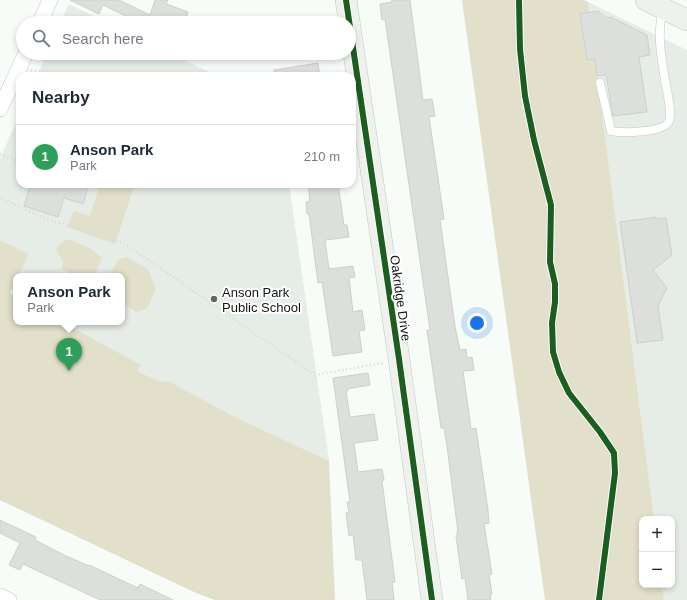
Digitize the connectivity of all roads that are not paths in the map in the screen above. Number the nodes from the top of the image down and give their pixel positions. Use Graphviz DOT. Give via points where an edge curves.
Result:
graph roads {
  1 [pos="50,0"];
  2 [pos="346,0"];
  3 [pos="654,4"];
  4 [pos="43,16"];
  5 [pos="348,16"];
  6 [pos="687,20"];
  7 [pos="22,60"];
  8 [pos="355,60"];
  9 [pos="17,72"];
  10 [pos="16,73"];
  11 [pos="600,82"];
  12 [pos="0,108"];
  13 [pos="0,596"];
  14 [pos="9,600"];
  15 [pos="432,600"];
  1 -- 4 [label="street"];
  2 -- 5 [label="street, Oakridge Drive"];
  3 -- 6 [label="street"];
  3 -- 11 [label="lane" via="660,30 670,111 666,126 657,129 611,131"];
  7 -- 9 [label="street"];
  8 -- 15 [label="street, Oakridge Drive"];
  10 -- 12 [label="street"];
  13 -- 14 [label="street"];
}
